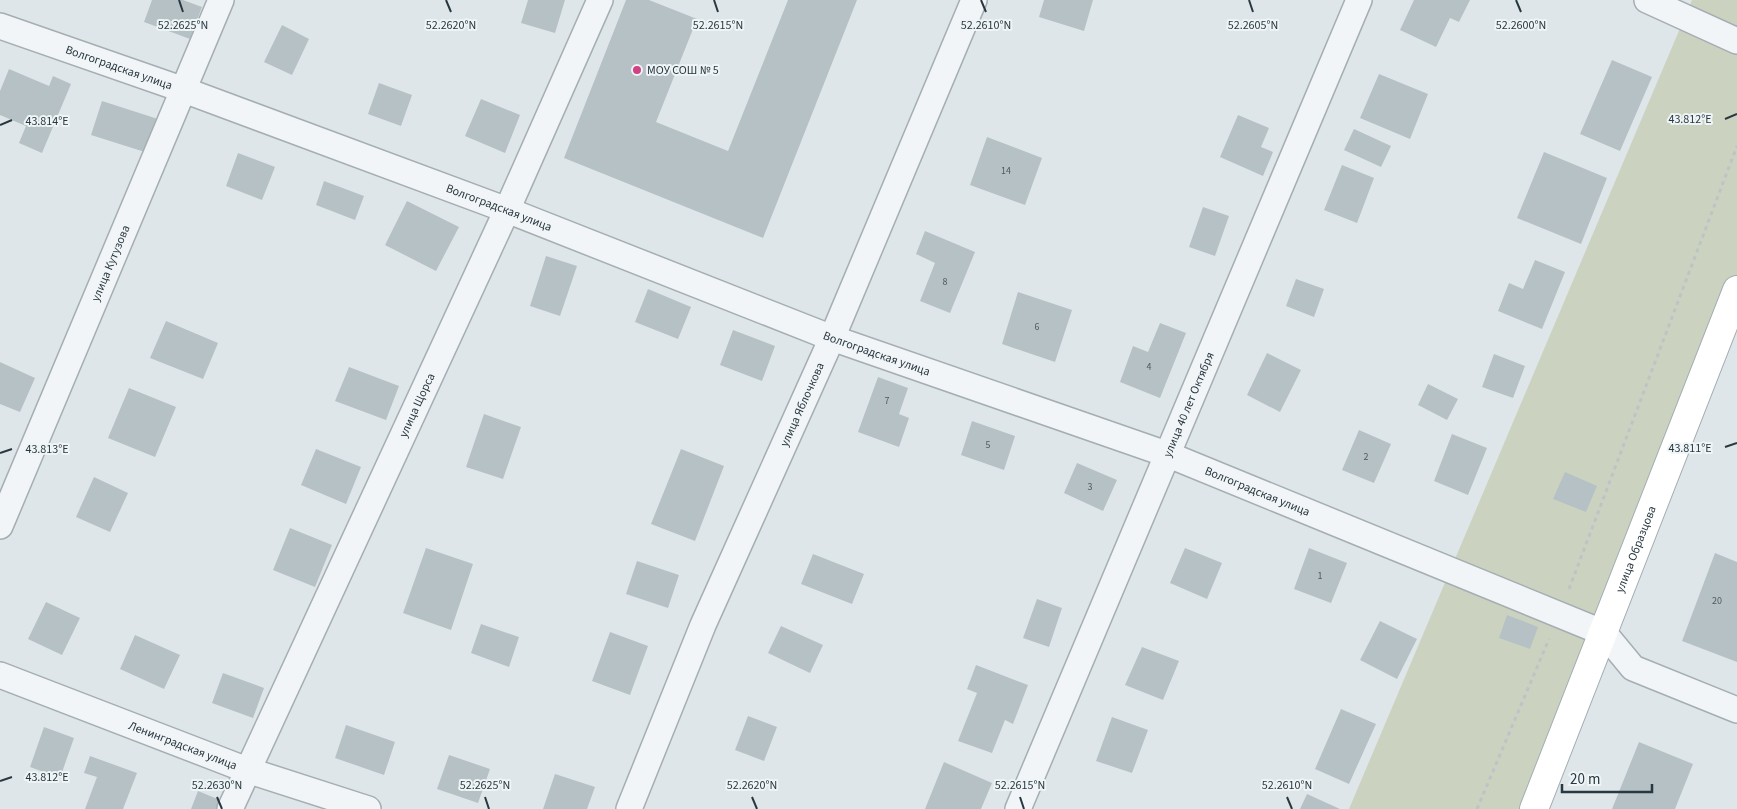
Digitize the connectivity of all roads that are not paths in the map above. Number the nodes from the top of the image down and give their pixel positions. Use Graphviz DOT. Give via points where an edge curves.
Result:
graph roads {
  1 [pos="222,0"];
  2 [pos="600,0"];
  3 [pos="974,0"];
  4 [pos="1359,0"];
  5 [pos="1647,0"];
  6 [pos="0,26"];
  7 [pos="1737,41"];
  8 [pos="184,90"];
  9 [pos="506,210"];
  10 [pos="1737,290"];
  11 [pos="832,338"];
  12 [pos="1169,455"];
  13 [pos="0,526"];
  14 [pos="1604,633"];
  15 [pos="0,675"];
  16 [pos="1737,710"];
  17 [pos="247,770"];
  18 [pos="230,809"];
  19 [pos="368,809"];
  20 [pos="629,809"];
  21 [pos="1018,809"];
  22 [pos="1534,809"];
  1 -- 8 [label="street, улица Кутузова"];
  2 -- 9 [label="street, улица Щорса"];
  3 -- 11 [label="street, улица Яблочкова"];
  4 -- 12 [label="street, улица 40 лет Октября"];
  5 -- 7 [label="street"];
  6 -- 8 [label="street, Волгоградская улица"];
  8 -- 9 [label="street, Волгоградская улица"];
  8 -- 13 [label="street, улица Кутузова"];
  9 -- 11 [label="street, Волгоградская улица"];
  9 -- 17 [label="street, улица Щорса"];
  10 -- 14 [label="street, улица Образцова"];
  11 -- 12 [label="street, Волгоградская улица"];
  11 -- 20 [label="street, улица Яблочкова" via="703,625"];
  12 -- 14 [label="street, Волгоградская улица"];
  12 -- 21 [label="street, улица 40 лет Октября"];
  14 -- 16 [label="street, Волгоградская улица" via="1633,668"];
  14 -- 22 [label="street, улица Образцова"];
  15 -- 17 [label="street, Ленинградская улица"];
  17 -- 18 [label="street, улица Щорса"];
  17 -- 19 [label="street, Ленинградская улица"];
}
